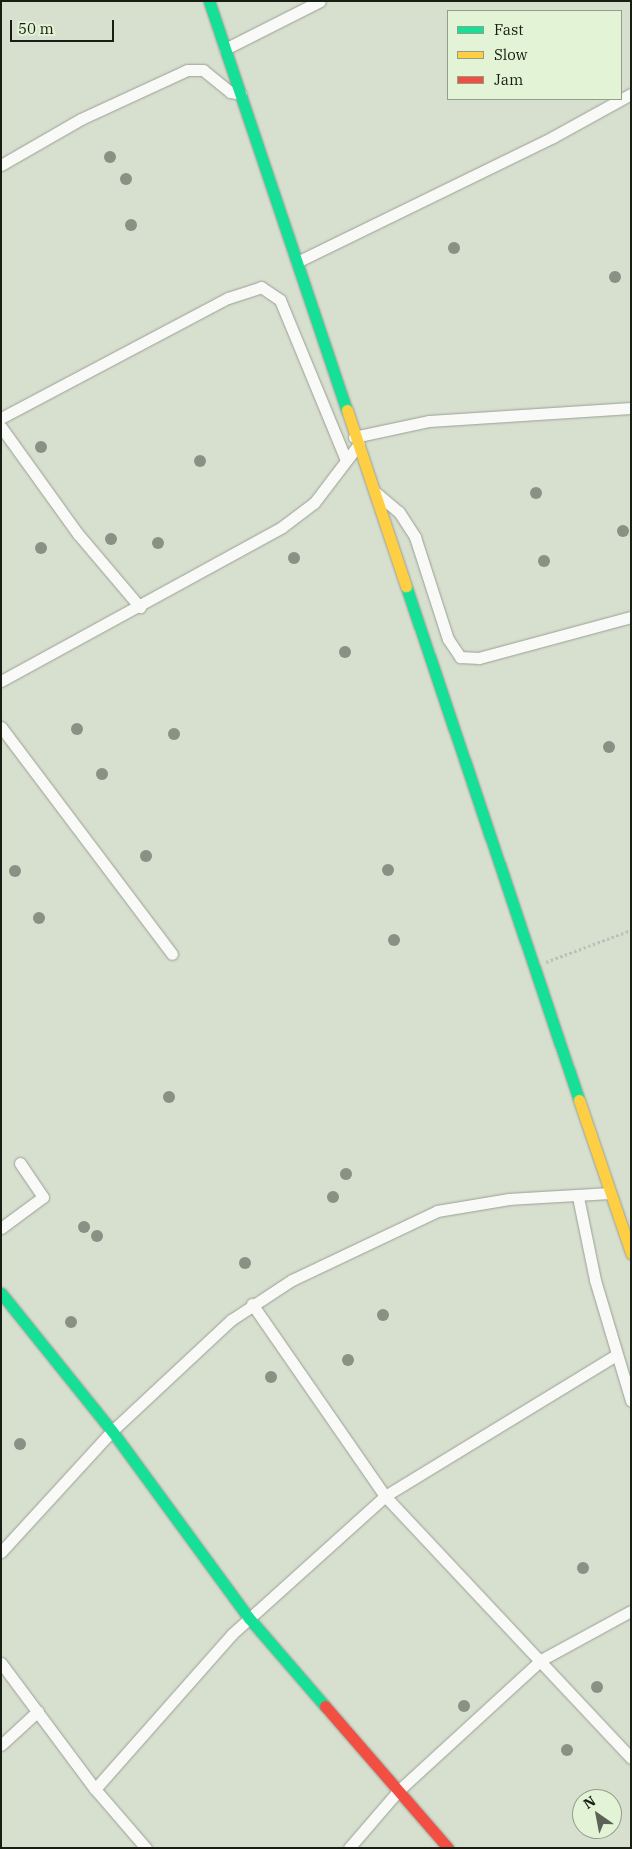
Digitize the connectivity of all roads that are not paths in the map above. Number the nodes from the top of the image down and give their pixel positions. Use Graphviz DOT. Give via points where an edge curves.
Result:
graph roads {
  1 [pos="209,1"];
  2 [pos="320,1"];
  3 [pos="225,49"];
  4 [pos="241,94"];
  5 [pos="620,100"];
  6 [pos="1,165"];
  7 [pos="297,262"];
  8 [pos="631,408"];
  9 [pos="1,418"];
  10 [pos="1,427"];
  11 [pos="356,440"];
  12 [pos="345,458"];
  13 [pos="374,491"];
  14 [pos="140,607"];
  15 [pos="631,617"];
  16 [pos="1,681"];
  17 [pos="1,727"];
  18 [pos="172,954"];
  19 [pos="20,1163"];
  20 [pos="609,1193"];
  21 [pos="578,1197"];
  22 [pos="1,1228"];
  23 [pos="631,1253"];
  24 [pos="1,1293"];
  25 [pos="252,1304"];
  26 [pos="616,1355"];
  27 [pos="631,1401"];
  28 [pos="112,1431"];
  29 [pos="385,1496"];
  30 [pos="1,1552"];
  31 [pos="631,1611"];
  32 [pos="249,1618"];
  33 [pos="541,1660"];
  34 [pos="1,1664"];
  35 [pos="38,1711"];
  36 [pos="1,1745"];
  37 [pos="631,1758"];
  38 [pos="95,1789"];
  39 [pos="398,1791"];
  40 [pos="146,1848"];
  41 [pos="349,1848"];
  42 [pos="448,1848"];
  1 -- 3 [label="street"];
  2 -- 3 [label="street"];
  3 -- 4 [label="street"];
  4 -- 6 [label="street" via="230,92 203,70 187,70 81,119"];
  4 -- 7 [label="street"];
  5 -- 7 [label="street" via="553,137"];
  7 -- 11 [label="street"];
  8 -- 11 [label="street" via="429,421"];
  9 -- 12 [label="street" via="228,298 261,287 280,300"];
  10 -- 14 [label="street" via="78,534"];
  11 -- 12 [label="street"];
  11 -- 13 [label="street"];
  12 -- 14 [label="street" via="327,488 300,514"];
  13 -- 15 [label="street" via="399,512 415,537 448,638 460,656 479,658"];
  13 -- 20 [label="street"];
  14 -- 16 [label="street"];
  17 -- 18 [label="street"];
  19 -- 22 [label="street" via="43,1197"];
  20 -- 21 [label="street"];
  20 -- 23 [label="street"];
  21 -- 25 [label="street" via="508,1199 437,1210 397,1226"];
  21 -- 26 [label="street"];
  24 -- 28 [label="street"];
  25 -- 28 [label="street"];
  25 -- 29 [label="street"];
  26 -- 27 [label="street"];
  26 -- 29 [label="street"];
  28 -- 30 [label="street"];
  28 -- 32 [label="street"];
  29 -- 32 [label="street"];
  29 -- 33 [label="street"];
  31 -- 33 [label="street"];
  32 -- 38 [label="street"];
  32 -- 39 [label="street"];
  33 -- 37 [label="street"];
  33 -- 39 [label="street"];
  34 -- 35 [label="street"];
  35 -- 36 [label="street"];
  35 -- 38 [label="street"];
  38 -- 40 [label="street"];
  39 -- 41 [label="street"];
  39 -- 42 [label="street"];
}
